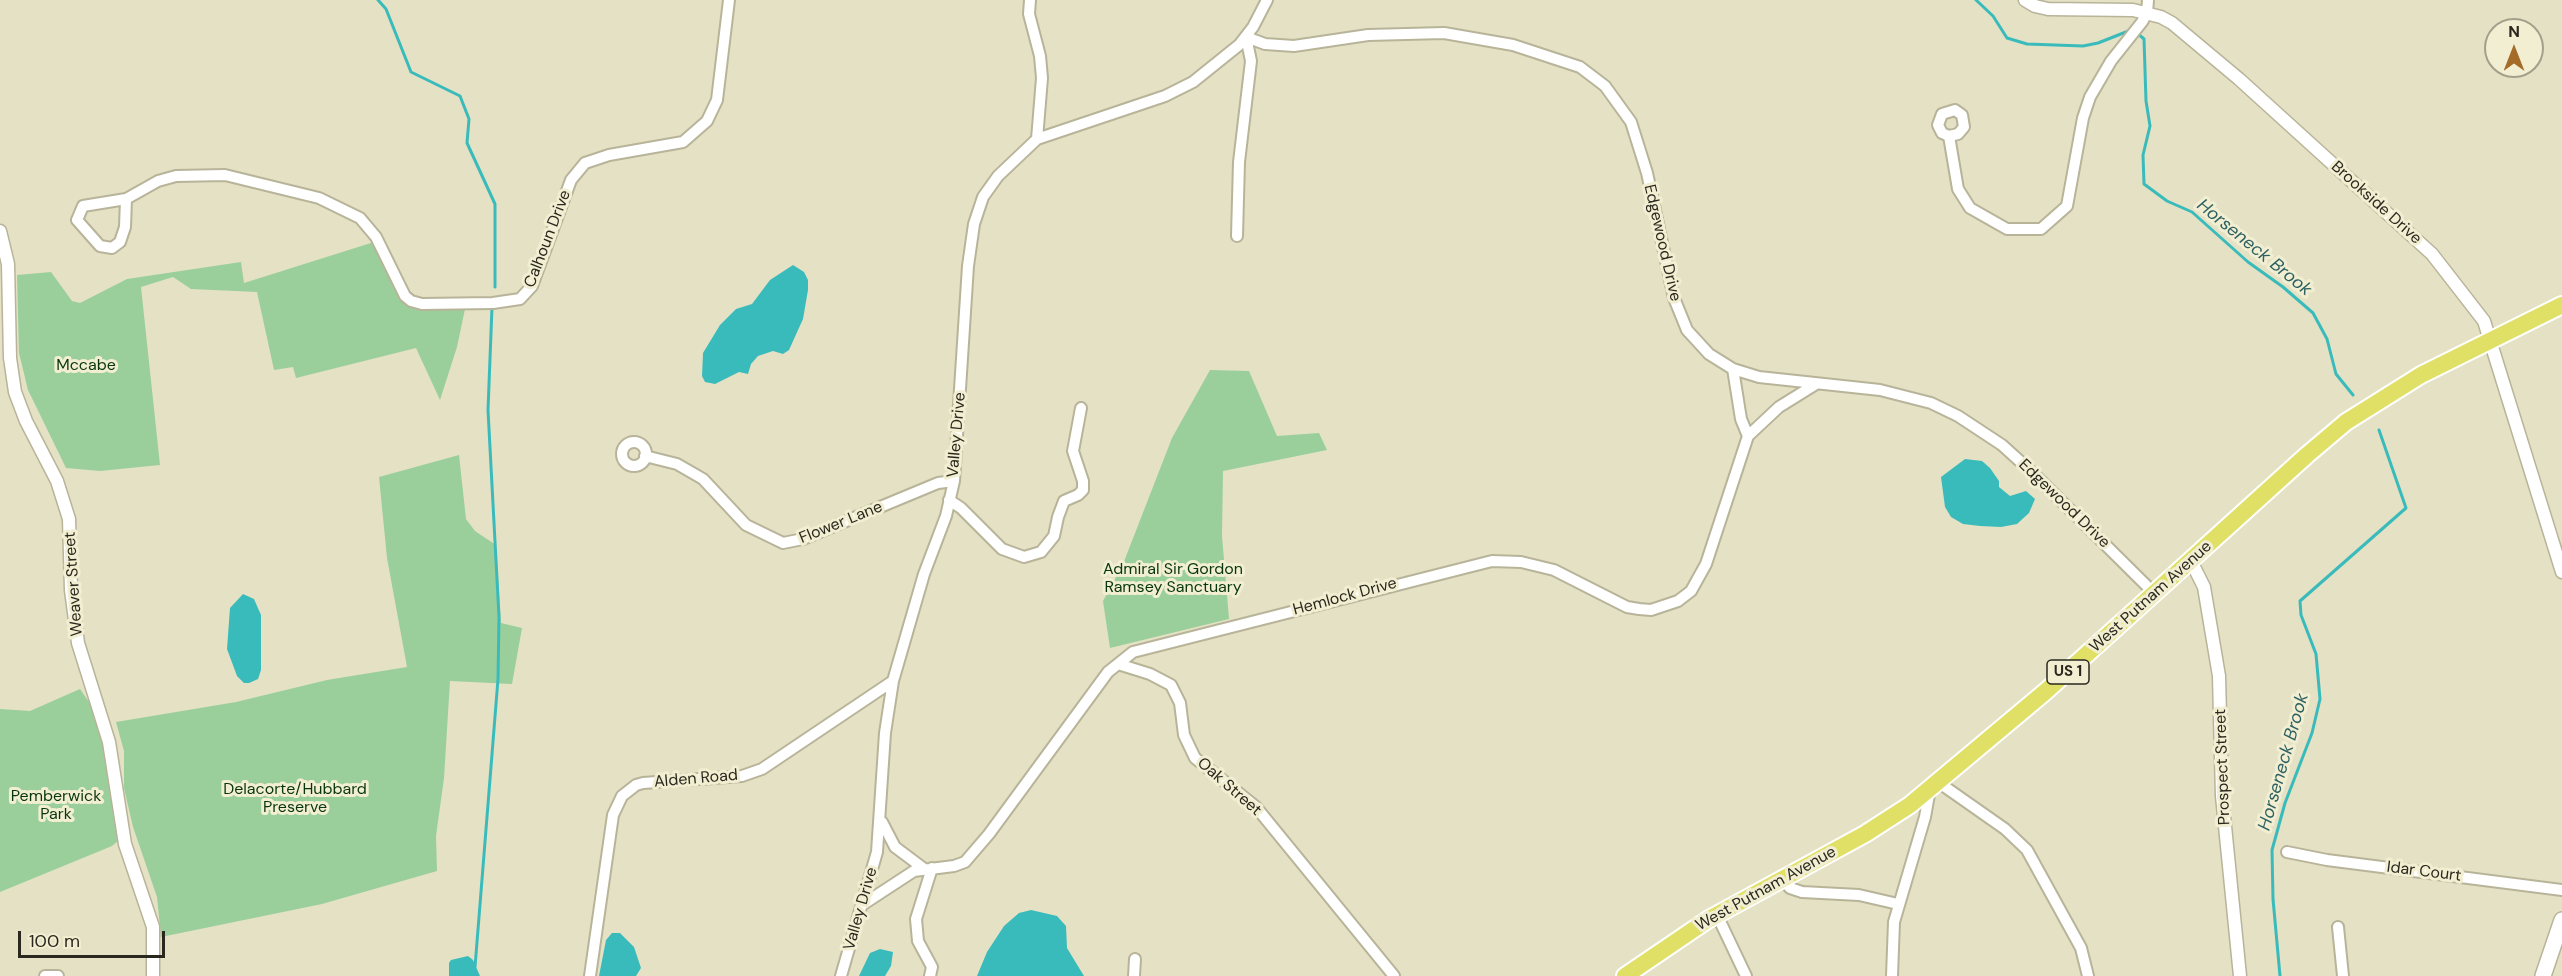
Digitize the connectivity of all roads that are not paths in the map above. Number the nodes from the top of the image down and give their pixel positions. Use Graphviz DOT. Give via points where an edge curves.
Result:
graph roads {
  1 [pos="729,0"];
  2 [pos="1030,0"];
  3 [pos="1267,0"];
  4 [pos="2025,0"];
  5 [pos="2146,12"];
  6 [pos="1246,37"];
  7 [pos="1949,136"];
  8 [pos="1037,139"];
  9 [pos="126,199"];
  10 [pos="0,231"];
  11 [pos="1236,236"];
  12 [pos="2562,305"];
  13 [pos="2489,341"];
  14 [pos="1733,369"];
  15 [pos="1816,384"];
  16 [pos="1081,408"];
  17 [pos="1748,436"];
  18 [pos="645,456"];
  19 [pos="954,480"];
  20 [pos="949,500"];
  21 [pos="2191,561"];
  22 [pos="2562,572"];
  23 [pos="2155,594"];
  24 [pos="1118,663"];
  25 [pos="893,681"];
  26 [pos="1934,785"];
  27 [pos="880,819"];
  28 [pos="2287,852"];
  29 [pos="928,868"];
  30 [pos="1782,879"];
  31 [pos="2562,890"];
  32 [pos="1898,904"];
  33 [pos="862,905"];
  34 [pos="1717,915"];
  35 [pos="2562,920"];
  36 [pos="2338,927"];
  37 [pos="1135,959"];
  38 [pos="45,976"];
  39 [pos="58,976"];
  40 [pos="153,976"];
  41 [pos="590,976"];
  42 [pos="841,976"];
  43 [pos="930,976"];
  44 [pos="1134,976"];
  45 [pos="1394,976"];
  46 [pos="1625,976"];
  47 [pos="1746,976"];
  48 [pos="1892,976"];
  49 [pos="2088,976"];
  50 [pos="2240,976"];
  51 [pos="2343,976"];
  52 [pos="2543,976"];
  1 -- 9 [label="street, Calhoun Drive" via="717,100 707,121 683,142 585,163 567,189 532,286 520,299 493,303 411,301 376,237 360,218 293,190 225,176 192,174 158,181"];
  2 -- 8 [label="street" via="1029,14 1042,78"];
  3 -- 6 [label="street, Valley Drive"];
  4 -- 5 [label="street, Brookside Drive" via="2048,9"];
  5 -- 7 [label="street" via="2090,97 2067,206 2041,229 2007,229 1970,208 1959,189"];
  5 -- 13 [label="street, Brookside Drive" via="2193,38 2432,254 2484,321"];
  6 -- 8 [label="street, Valley Drive" via="1183,89"];
  6 -- 11 [label="street" via="1251,61 1239,162"];
  6 -- 14 [label="street, Edgewood Drive" via="1264,44 1294,46 1368,35 1452,34 1544,53 1592,75 1624,110 1637,139 1666,270 1683,321 1703,349"];
  8 -- 19 [label="street, Valley Drive" via="990,187 974,224"];
  9 -- 9 [label="street, Calhoun Drive" via="120,242 112,248 100,246 77,220 79,213 84,206 96,202"];
  10 -- 40 [label="street, Weaver Street" via="8,264 10,358 15,392 57,481 69,519 71,590 78,643 109,742 125,844 153,927"];
  12 -- 13 [label="main road, West Putnam Avenue / US 1"];
  13 -- 21 [label="main road, West Putnam Avenue / US 1" via="2421,375 2346,423"];
  13 -- 22 [label="street, Brookside Drive"];
  14 -- 15 [label="street, Edgewood Drive" via="1759,377"];
  14 -- 17 [label="street" via="1741,419"];
  15 -- 17 [label="street, Hemlock Drive" via="1779,407"];
  15 -- 23 [label="street, Edgewood Drive" via="1907,396 1979,429 2034,474"];
  16 -- 20 [label="street" via="1073,451 1083,490 1064,501 1054,536 1041,552 1024,557 1002,549"];
  17 -- 24 [label="street, Hemlock Drive" via="1706,564 1690,591 1664,607 1627,607 1554,570 1521,562 1492,561 1150,647 1132,652"];
  18 -- 19 [label="street, Flower Lane" via="677,464 703,478 746,525 783,543 803,539 938,483"];
  19 -- 20 [label="street, Valley Drive"];
  20 -- 25 [label="street, Valley Drive"];
  21 -- 23 [label="main road, West Putnam Avenue / US 1"];
  21 -- 50 [label="street, Prospect Street" via="2204,587 2219,676 2222,796"];
  23 -- 26 [label="main road, West Putnam Avenue / US 1"];
  24 -- 29 [label="street, Hemlock Drive" via="972,855 954,866"];
  24 -- 45 [label="street, Oak Street" via="1171,686 1180,703 1184,735 1195,758 1256,807"];
  25 -- 27 [label="street, Valley Drive" via="885,733"];
  25 -- 41 [label="street, Alden Road" via="762,770 742,776 643,783 622,796 613,815"];
  26 -- 30 [label="main road, West Putnam Avenue / US 1" via="1879,826"];
  26 -- 32 [label="street"];
  26 -- 49 [label="street" via="2005,829 2027,850 2081,948"];
  27 -- 29 [label="street" via="895,848"];
  27 -- 33 [label="street, Valley Drive" via="877,852"];
  28 -- 31 [label="street, Idar Court"];
  29 -- 33 [label="street, Hemlock Drive" via="888,886"];
  29 -- 43 [label="street" via="916,919 918,941 932,967"];
  30 -- 32 [label="street" via="1802,892 1859,895"];
  30 -- 34 [label="main road, West Putnam Avenue / US 1"];
  32 -- 48 [label="street" via="1893,922"];
  33 -- 42 [label="street, Valley Drive"];
  34 -- 46 [label="main road, West Putnam Avenue / US 1"];
  34 -- 47 [label="street"];
  35 -- 52 [label="main road"];
  36 -- 51 [label="street"];
  37 -- 44 [label="street"];
  38 -- 39 [label="street"];
}
